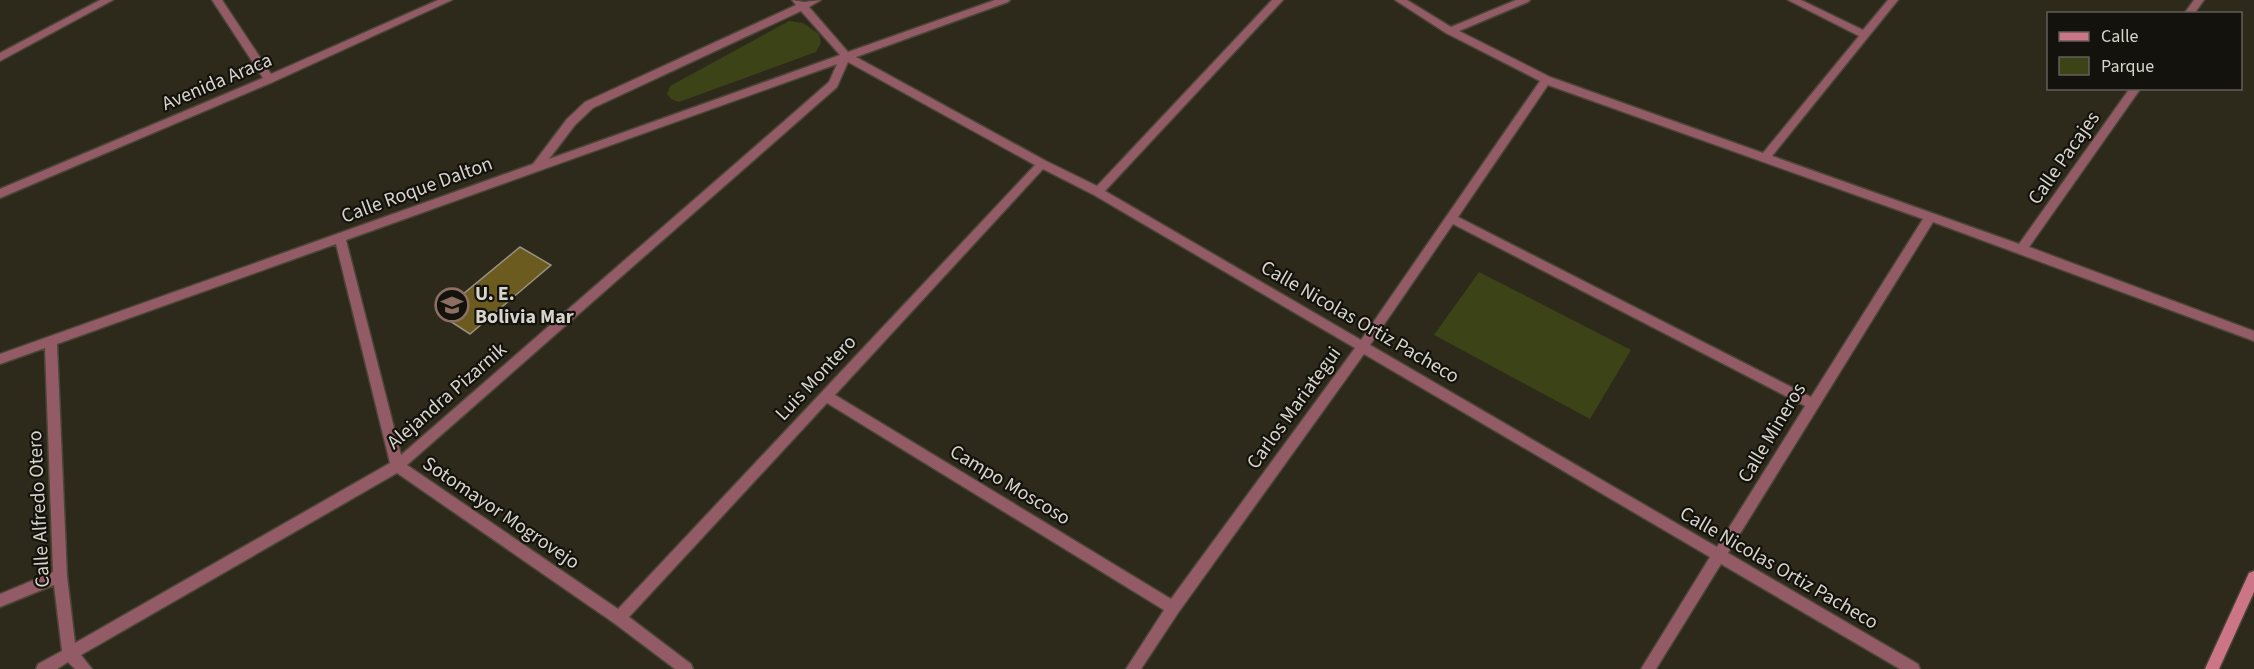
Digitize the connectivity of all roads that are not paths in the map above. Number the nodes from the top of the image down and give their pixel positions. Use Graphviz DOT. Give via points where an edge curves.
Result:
graph roads {
  1 [pos="108,0"];
  2 [pos="217,0"];
  3 [pos="447,0"];
  4 [pos="816,0"];
  5 [pos="1005,0"];
  6 [pos="1278,0"];
  7 [pos="1400,0"];
  8 [pos="1525,0"];
  9 [pos="1793,0"];
  10 [pos="1893,0"];
  11 [pos="801,3"];
  12 [pos="1450,31"];
  13 [pos="1864,34"];
  14 [pos="846,56"];
  15 [pos="0,57"];
  16 [pos="269,80"];
  17 [pos="1546,80"];
  18 [pos="2135,90"];
  19 [pos="1764,159"];
  20 [pos="1042,164"];
  21 [pos="538,166"];
  22 [pos="1098,192"];
  23 [pos="0,194"];
  24 [pos="1930,217"];
  25 [pos="1452,219"];
  26 [pos="340,237"];
  27 [pos="2021,249"];
  28 [pos="2254,336"];
  29 [pos="51,340"];
  30 [pos="1363,346"];
  31 [pos="0,359"];
  32 [pos="826,396"];
  33 [pos="1812,403"];
  34 [pos="397,466"];
  35 [pos="1720,557"];
  36 [pos="60,576"];
  37 [pos="2254,577"];
  38 [pos="0,601"];
  39 [pos="1173,608"];
  40 [pos="619,618"];
  41 [pos="69,653"];
  42 [pos="43,669"];
  43 [pos="85,669"];
  44 [pos="686,669"];
  45 [pos="1132,669"];
  46 [pos="1648,669"];
  47 [pos="1913,669"];
  48 [pos="2212,669"];
  1 -- 15 [label="street"];
  2 -- 16 [label="street"];
  3 -- 16 [label="street, Avenida Araca"];
  4 -- 11 [label="street"];
  5 -- 14 [label="street, Calle Roque Dalton"];
  6 -- 22 [label="street"];
  7 -- 12 [label="street"];
  8 -- 12 [label="street"];
  9 -- 13 [label="street"];
  10 -- 13 [label="street"];
  11 -- 14 [label="street, Calle Nicolas Ortiz Pacheco"];
  11 -- 21 [label="street" via="590,105 571,122"];
  12 -- 17 [label="street"];
  13 -- 19 [label="street"];
  14 -- 20 [label="street, Calle Nicolas Ortiz Pacheco"];
  14 -- 21 [label="street, Calle Roque Dalton"];
  14 -- 34 [label="street, Alejandra Pizarnik" via="833,84"];
  16 -- 23 [label="street, Avenida Araca"];
  17 -- 19 [label="street"];
  17 -- 25 [label="street, Carlos Mariategui"];
  18 -- 27 [label="street, Calle Pacajes"];
  19 -- 24 [label="street"];
  20 -- 22 [label="street, Calle Nicolas Ortiz Pacheco"];
  20 -- 32 [label="street, Luis Montero"];
  21 -- 26 [label="street, Calle Roque Dalton"];
  22 -- 30 [label="street, Calle Nicolas Ortiz Pacheco"];
  24 -- 27 [label="street"];
  24 -- 33 [label="street, Calle Mineros"];
  25 -- 30 [label="street, Carlos Mariategui"];
  25 -- 33 [label="street"];
  26 -- 29 [label="street, Calle Roque Dalton"];
  26 -- 34 [label="street, Sotomayor Mogrovejo"];
  27 -- 28 [label="street"];
  29 -- 31 [label="street, Calle Roque Dalton"];
  29 -- 36 [label="street, Calle Alfredo Otero"];
  30 -- 35 [label="street, Calle Nicolas Ortiz Pacheco"];
  30 -- 39 [label="street, Carlos Mariategui"];
  32 -- 39 [label="street, Campo Moscoso"];
  32 -- 40 [label="street, Luis Montero"];
  33 -- 35 [label="street, Calle Mineros"];
  34 -- 40 [label="street, Sotomayor Mogrovejo"];
  34 -- 41 [label="street, Alejandra Pizarnik"];
  35 -- 46 [label="street, Calle Mineros"];
  35 -- 47 [label="street, Calle Nicolas Ortiz Pacheco"];
  36 -- 38 [label="street"];
  36 -- 41 [label="street, Calle Alfredo Otero"];
  37 -- 48 [label="street"];
  39 -- 45 [label="street, Carlos Mariategui"];
  40 -- 44 [label="street, Sotomayor Mogrovejo"];
  41 -- 42 [label="street, Alejandra Pizarnik"];
  41 -- 43 [label="street"];
}
